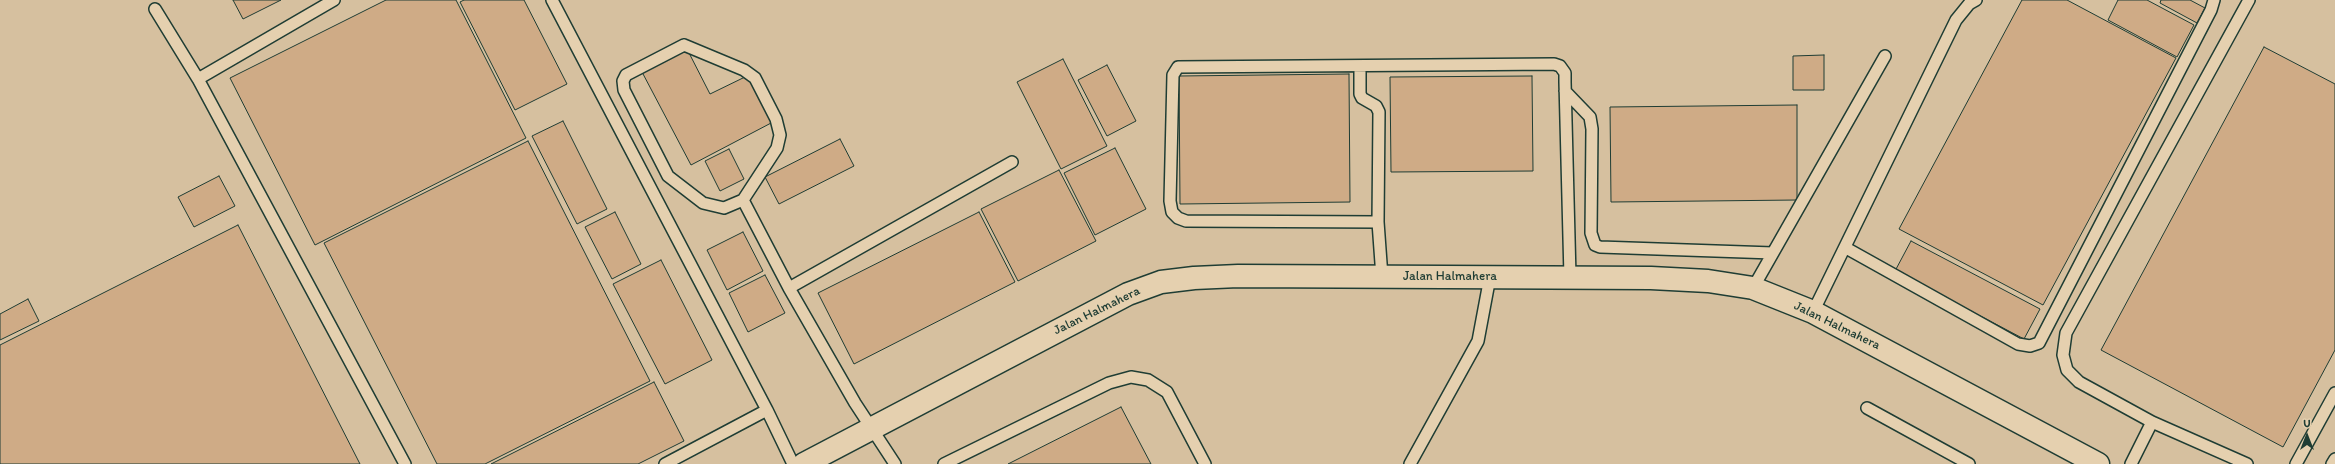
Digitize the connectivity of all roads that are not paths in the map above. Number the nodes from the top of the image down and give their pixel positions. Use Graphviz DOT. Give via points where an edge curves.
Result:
graph roads {
  1 [pos="334,0"];
  2 [pos="552,0"];
  3 [pos="1976,0"];
  4 [pos="2214,0"];
  5 [pos="2249,0"];
  6 [pos="155,9"];
  7 [pos="1884,56"];
  8 [pos="1360,66"];
  9 [pos="198,79"];
  10 [pos="1565,91"];
  11 [pos="1012,162"];
  12 [pos="743,200"];
  13 [pos="1378,222"];
  14 [pos="1846,248"];
  15 [pos="1774,252"];
  16 [pos="1382,277"];
  17 [pos="1490,277"];
  18 [pos="1570,277"];
  19 [pos="789,288"];
  20 [pos="1753,288"];
  21 [pos="1813,312"];
  22 [pos="2335,393"];
  23 [pos="1867,408"];
  24 [pos="767,410"];
  25 [pos="2152,422"];
  26 [pos="873,428"];
  27 [pos="2335,459"];
  28 [pos="405,464"];
  29 [pos="665,464"];
  30 [pos="793,464"];
  31 [pos="804,464"];
  32 [pos="895,464"];
  33 [pos="944,464"];
  34 [pos="1205,464"];
  35 [pos="1410,464"];
  36 [pos="1969,464"];
  37 [pos="2098,464"];
  38 [pos="2131,464"];
  39 [pos="2247,464"];
  40 [pos="2296,464"];
  41 [pos="2332,464"];
  1 -- 9 [label="lane"];
  2 -- 24 [label="lane"];
  3 -- 14 [label="lane" via="1969,4 1956,20"];
  4 -- 14 [label="lane" via="2039,343 2030,346 2018,344"];
  5 -- 25 [label="lane" via="2066,333 2063,355 2066,370 2079,382"];
  6 -- 9 [label="lane"];
  7 -- 15 [label="lane"];
  8 -- 10 [label="lane" via="1554,64 1560,66 1565,73"];
  8 -- 13 [label="lane" via="1360,94 1376,106 1379,112"];
  8 -- 13 [label="lane" via="1178,67 1173,75 1170,201 1172,212 1186,221"];
  9 -- 28 [label="lane"];
  10 -- 15 [label="lane" via="1590,117 1591,233 1595,245"];
  10 -- 18 [label="lane"];
  11 -- 19 [label="lane"];
  12 -- 12 [label="lane" via="724,208 714,207 703,203 668,176 624,90 623,81 626,75 684,45 744,70 755,78 776,119 780,135 777,148"];
  12 -- 19 [label="lane"];
  13 -- 16 [label="lane"];
  14 -- 21 [label="lane"];
  15 -- 20 [label="lane"];
  16 -- 17 [label="street, Jalan Halmahera"];
  16 -- 26 [label="street, Jalan Halmahera" via="1238,276 1161,282 1128,294"];
  17 -- 18 [label="street, Jalan Halmahera"];
  17 -- 35 [label="lane" via="1478,341"];
  18 -- 20 [label="street, Jalan Halmahera" via="1708,281"];
  19 -- 26 [label="lane" via="855,403"];
  20 -- 21 [label="street, Jalan Halmahera"];
  21 -- 37 [label="street, Jalan Halmahera"];
  22 -- 40 [label="lane"];
  23 -- 36 [label="lane"];
  24 -- 29 [label="lane"];
  24 -- 30 [label="lane"];
  25 -- 38 [label="lane"];
  25 -- 39 [label="lane"];
  26 -- 31 [label="street, Jalan Halmahera"];
  26 -- 32 [label="lane"];
  27 -- 41 [label="lane"];
  33 -- 34 [label="lane" via="1109,383 1130,377 1148,380 1167,392"];
}
